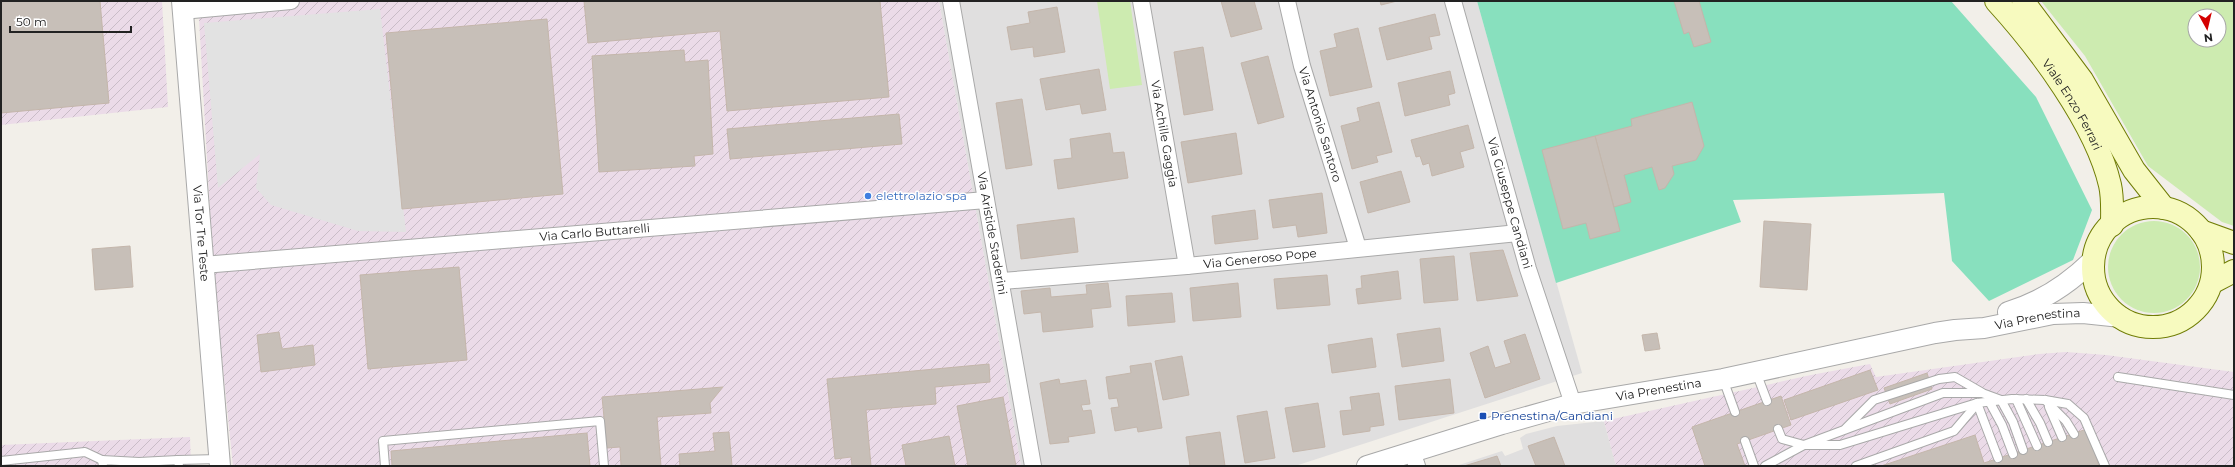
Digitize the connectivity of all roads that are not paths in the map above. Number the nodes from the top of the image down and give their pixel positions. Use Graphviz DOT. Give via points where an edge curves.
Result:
graph roads {
  1 [pos="291,1"];
  2 [pos="951,1"];
  3 [pos="1141,1"];
  4 [pos="1287,1"];
  5 [pos="1453,1"];
  6 [pos="1996,1"];
  7 [pos="2023,1"];
  8 [pos="182,6"];
  9 [pos="986,200"];
  10 [pos="2164,208"];
  11 [pos="2112,225"];
  12 [pos="2201,231"];
  13 [pos="1518,233"];
  14 [pos="2234,243"];
  15 [pos="1358,248"];
  16 [pos="2094,259"];
  17 [pos="203,266"];
  18 [pos="1187,266"];
  19 [pos="2234,271"];
  20 [pos="1002,281"];
  21 [pos="2212,282"];
  22 [pos="2121,317"];
  23 [pos="1955,330"];
  24 [pos="1755,371"];
  25 [pos="2118,377"];
  26 [pos="1723,379"];
  27 [pos="1982,393"];
  28 [pos="2234,395"];
  29 [pos="2016,399"];
  30 [pos="2026,399"];
  31 [pos="2001,400"];
  32 [pos="2045,400"];
  33 [pos="1767,401"];
  34 [pos="1989,402"];
  35 [pos="1977,403"];
  36 [pos="1573,404"];
  37 [pos="1735,412"];
  38 [pos="1778,429"];
  39 [pos="1844,430"];
  40 [pos="2074,434"];
  41 [pos="2062,437"];
  42 [pos="1745,441"];
  43 [pos="2048,442"];
  44 [pos="1804,445"];
  45 [pos="2037,446"];
  46 [pos="2023,450"];
  47 [pos="2013,454"];
  48 [pos="1998,458"];
  49 [pos="1415,459"];
  50 [pos="1,461"];
  51 [pos="220,462"];
  52 [pos="103,463"];
  53 [pos="178,463"];
  54 [pos="1860,465"];
  55 [pos="385,466"];
  56 [pos="604,466"];
  57 [pos="1033,466"];
  58 [pos="1368,466"];
  59 [pos="1754,466"];
  60 [pos="1765,466"];
  61 [pos="2105,466"];
  1 -- 8 [label="street"];
  2 -- 9 [label="street, Via Aristide Staderini"];
  3 -- 18 [label="street, Via Achille Gaggia"];
  4 -- 15 [label="street, Via Antonio Santoro" via="1302,66"];
  5 -- 13 [label="street, Via Giuseppe Candiani"];
  6 -- 11 [label="main road, Viale Enzo Ferrari" via="2045,62 2093,139 2110,186"];
  7 -- 10 [label="main road, Viale Enzo Ferrari" via="2082,80 2134,170"];
  8 -- 17 [label="street, Via Tor Tre Teste"];
  9 -- 17 [label="street, Via Carlo Buttarelli"];
  9 -- 20 [label="street, Via Aristide Staderini"];
  10 -- 11 [label="main road" via="2139,209 2128,213"];
  10 -- 12 [label="main road" via="2185,218"];
  11 -- 16 [label="main road" via="2098,244"];
  12 -- 14 [label="main road"];
  12 -- 21 [label="main road" via="2210,247 2213,260"];
  13 -- 15 [label="street, Via Generoso Pope"];
  13 -- 36 [label="street, Via Giuseppe Candiani"];
  15 -- 18 [label="street, Via Generoso Pope"];
  16 -- 22 [label="main road" via="2093,277 2096,288 2107,305"];
  16 -- 23 [label="street, Via Prenestina" via="2072,280 2043,299"];
  17 -- 51 [label="street, Via Tor Tre Teste"];
  18 -- 20 [label="street, Via Generoso Pope"];
  19 -- 21 [label="main road"];
  20 -- 57 [label="street, Via Aristide Staderini"];
  21 -- 22 [label="main road" via="2203,300 2194,310 2168,325 2146,327"];
  22 -- 23 [label="street, Via Prenestina" via="2066,313 1984,328"];
  23 -- 24 [label="street, Via Prenestina"];
  24 -- 26 [label="street, Via Prenestina"];
  24 -- 33 [label="lane"];
  25 -- 28 [label="lane"];
  26 -- 36 [label="street, Via Prenestina"];
  26 -- 37 [label="lane"];
  27 -- 31 [label="lane"];
  27 -- 39 [label="lane" via="1943,393"];
  27 -- 39 [label="lane" via="1955,377 1939,379 1874,400"];
  29 -- 30 [label="lane"];
  29 -- 31 [label="lane"];
  29 -- 45 [label="lane"];
  30 -- 32 [label="lane"];
  30 -- 43 [label="lane"];
  31 -- 34 [label="lane"];
  31 -- 46 [label="lane" via="2013,422"];
  32 -- 40 [label="lane" via="2066,421"];
  32 -- 41 [label="lane"];
  32 -- 61 [label="lane" via="2068,404 2084,418"];
  34 -- 35 [label="lane"];
  34 -- 47 [label="lane" via="2002,425"];
  35 -- 44 [label="lane" via="1840,445"];
  35 -- 48 [label="lane"];
  35 -- 54 [label="lane" via="1954,431"];
  36 -- 49 [label="street, Via Prenestina"];
  38 -- 44 [label="lane" via="1782,439"];
  39 -- 44 [label="lane"];
  42 -- 59 [label="lane"];
  44 -- 60 [label="lane"];
  49 -- 58 [label="street, Via Prenestina"];
  50 -- 52 [label="lane" via="85,452"];
  51 -- 53 [label="lane"];
  52 -- 53 [label="lane"];
  55 -- 56 [label="lane" via="383,441 600,421"];
}
